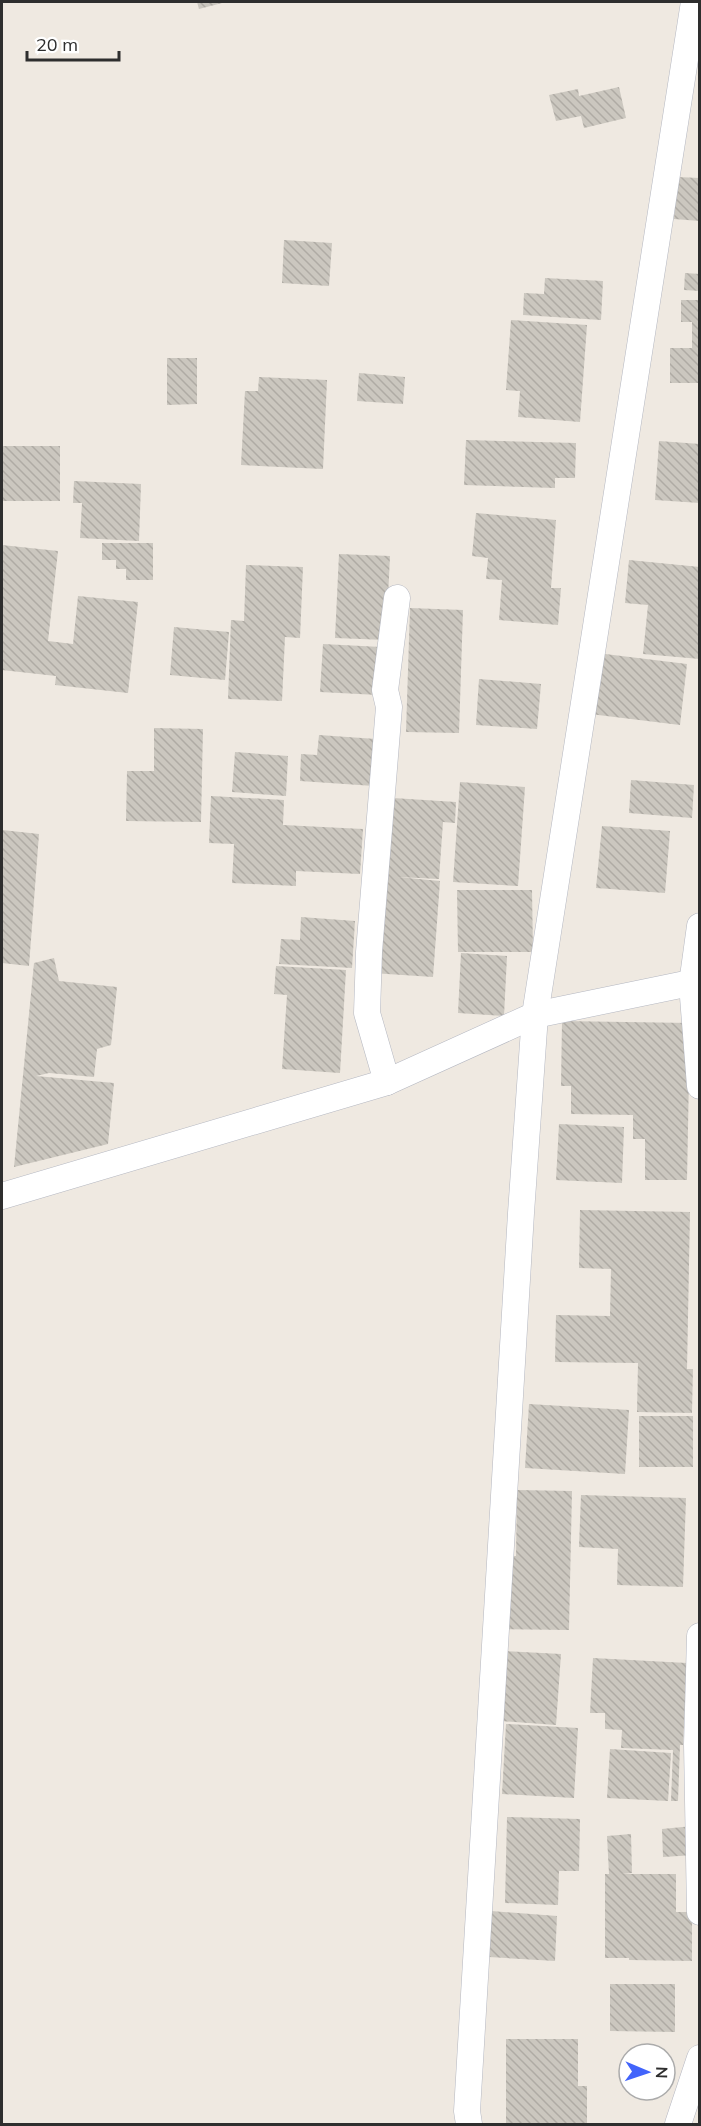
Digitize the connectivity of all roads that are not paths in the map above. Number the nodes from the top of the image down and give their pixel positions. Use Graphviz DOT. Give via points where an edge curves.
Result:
graph roads {
  1 [pos="694,2"];
  2 [pos="397,598"];
  3 [pos="699,926"];
  4 [pos="696,982"];
  5 [pos="535,1016"];
  6 [pos="387,1082"];
  7 [pos="699,1086"];
  8 [pos="2,1196"];
  9 [pos="699,1636"];
  10 [pos="699,1912"];
  11 [pos="699,2058"];
  12 [pos="469,2124"];
  13 [pos="678,2124"];
  1 -- 5 [label="street"];
  2 -- 6 [label="street" via="385,690 389,707 367,1013"];
  3 -- 4 [label="street"];
  4 -- 5 [label="street"];
  4 -- 7 [label="street"];
  5 -- 6 [label="street"];
  5 -- 12 [label="street" via="468,2087"];
  6 -- 8 [label="street"];
  9 -- 10 [label="street"];
  11 -- 13 [label="street"];
}
